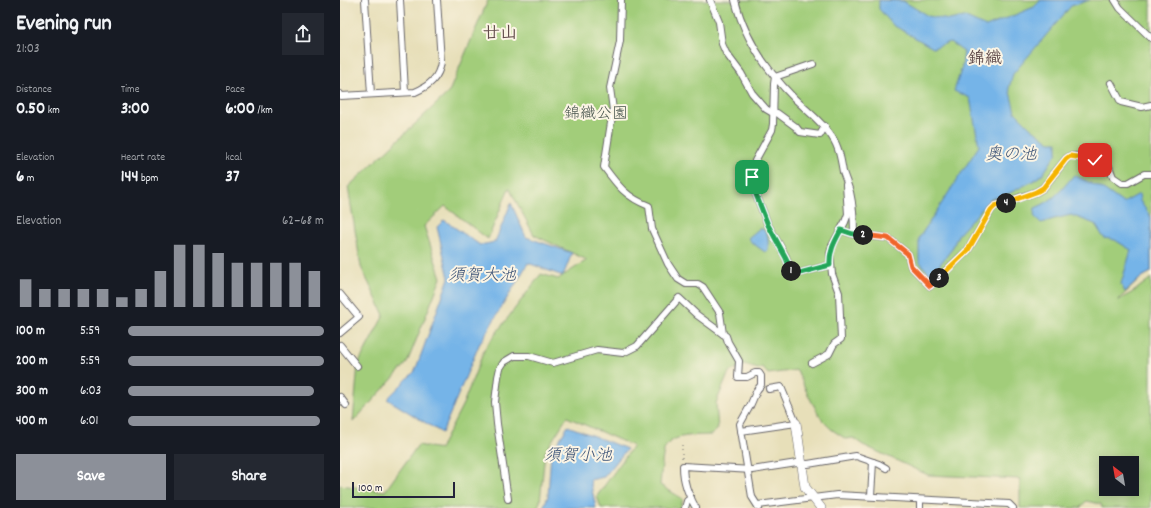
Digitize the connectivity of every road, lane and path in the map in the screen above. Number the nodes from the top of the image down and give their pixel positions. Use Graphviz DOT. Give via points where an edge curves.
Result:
graph roads {
  1 [pos="365,0"];
  2 [pos="400,0"];
  3 [pos="437,0"];
  4 [pos="621,0"];
  5 [pos="710,0"];
  6 [pos="735,0"];
  7 [pos="1115,0"];
  8 [pos="1151,38"];
  9 [pos="813,64"];
  10 [pos="775,77"];
  11 [pos="1111,83"];
  12 [pos="406,92"];
  13 [pos="340,94"];
  14 [pos="371,94"];
  15 [pos="1151,105"];
  16 [pos="774,112"];
  17 [pos="825,126"];
  18 [pos="1151,174"];
  19 [pos="846,181"];
  20 [pos="841,230"];
  21 [pos="854,234"];
  22 [pos="830,265"];
  23 [pos="340,294"];
  24 [pos="340,333"];
  25 [pos="723,334"];
  26 [pos="340,345"];
  27 [pos="812,363"];
  28 [pos="357,366"];
  29 [pos="769,389"];
  30 [pos="340,397"];
  31 [pos="346,405"];
  32 [pos="796,423"];
  33 [pos="741,431"];
  34 [pos="682,445"];
  35 [pos="873,462"];
  36 [pos="802,463"];
  37 [pos="683,466"];
  38 [pos="886,468"];
  39 [pos="746,469"];
  40 [pos="871,496"];
  41 [pos="813,497"];
  42 [pos="690,498"];
  43 [pos="508,499"];
  44 [pos="920,500"];
  45 [pos="758,507"];
  46 [pos="685,508"];
  47 [pos="696,508"];
  48 [pos="821,508"];
  49 [pos="920,508"];
  50 [pos="1013,508"];
  1 -- 14 [label="street"];
  2 -- 12 [label="street"];
  3 -- 12 [label="street" via="440,69 435,80 426,87 415,92"];
  4 -- 25 [label="street" via="620,41 610,88 613,110 604,167 615,183 630,197 649,206 652,229 668,264 678,279 686,284 698,284 703,287 720,313"];
  5 -- 16 [label="street" via="719,22 726,53 759,102"];
  6 -- 10 [label="street" via="745,30"];
  7 -- 8 [label="street"];
  9 -- 10 [label="street"];
  10 -- 16 [label="street"];
  10 -- 17 [label="street"];
  11 -- 15 [label="street" via="1121,102 1142,107"];
  12 -- 14 [label="street"];
  13 -- 14 [label="street"];
  16 -- 17 [label="street" via="800,132 820,135"];
  16 -- 22 [label="street" via="772,130 753,168 755,191 792,275"];
  17 -- 19 [label="street" via="836,143"];
  18 -- 21 [label="street" via="1144,174 1128,183 1122,183 1113,177 1108,164 1103,160 1070,156 1043,188 995,206 968,250 930,286 911,266 908,254 888,238"];
  19 -- 20 [label="street" via="848,214"];
  19 -- 21 [label="street" via="850,191"];
  20 -- 21 [label="street"];
  20 -- 22 [label="street" via="832,246"];
  22 -- 27 [label="street" via="839,293 841,339 834,344 829,354"];
  23 -- 24 [label="street" via="359,317"];
  25 -- 33 [label="street" via="739,361 738,377 747,378 755,373 761,376 761,385 740,424"];
  25 -- 43 [label="street" via="705,322 679,298 637,346 623,353 597,350 553,363 529,356 514,356 504,362 500,368 495,402"];
  26 -- 28 [label="street"];
  29 -- 32 [label="street" via="781,387"];
  30 -- 31 [label="street"];
  32 -- 33 [label="street"];
  32 -- 36 [label="street"];
  33 -- 39 [label="street"];
  34 -- 37 [label="path"];
  35 -- 36 [label="street" via="856,456"];
  35 -- 38 [label="street"];
  35 -- 40 [label="street"];
  36 -- 39 [label="street"];
  36 -- 41 [label="street" via="805,487"];
  37 -- 39 [label="street"];
  37 -- 42 [label="street"];
  39 -- 45 [label="street" via="752,497"];
  40 -- 41 [label="street" via="837,494"];
  40 -- 44 [label="street"];
  41 -- 45 [label="street"];
  41 -- 48 [label="street"];
  42 -- 46 [label="street"];
  42 -- 47 [label="street"];
  44 -- 49 [label="street"];
  44 -- 50 [label="street" via="1009,504"];
}
